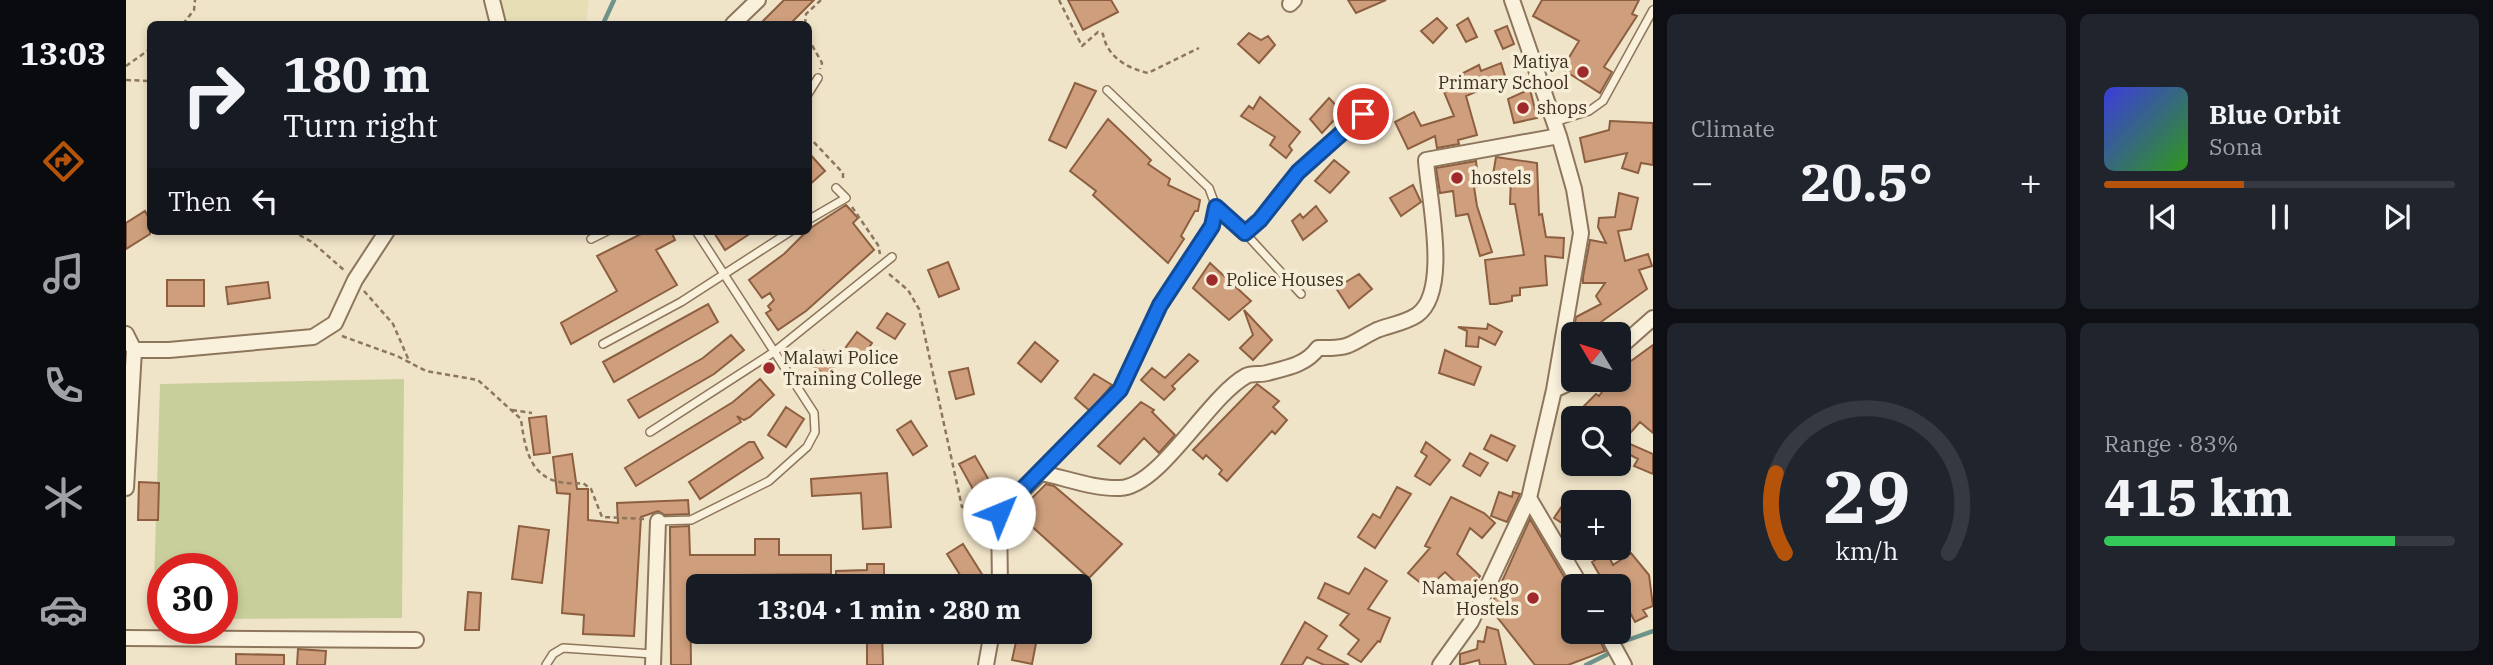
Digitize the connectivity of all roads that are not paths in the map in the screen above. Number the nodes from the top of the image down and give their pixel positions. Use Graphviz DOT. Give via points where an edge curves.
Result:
graph roads {
  1 [pos="492,0"];
  2 [pos="758,0"];
  3 [pos="1512,0"];
  4 [pos="1653,10"];
  5 [pos="497,21"];
  6 [pos="736,21"];
  7 [pos="818,76"];
  8 [pos="812,87"];
  9 [pos="1107,90"];
  10 [pos="1363,114"];
  11 [pos="1557,129"];
  12 [pos="836,188"];
  13 [pos="1216,207"];
  14 [pos="812,218"];
  15 [pos="1245,233"];
  16 [pos="384,235"];
  17 [pos="599,235"];
  18 [pos="699,235"];
  19 [pos="785,235"];
  20 [pos="591,239"];
  21 [pos="892,257"];
  22 [pos="723,274"];
  23 [pos="1301,294"];
  24 [pos="1653,318"];
  25 [pos="126,334"];
  26 [pos="1631,337"];
  27 [pos="603,344"];
  28 [pos="134,350"];
  29 [pos="774,352"];
  30 [pos="1561,386"];
  31 [pos="1553,390"];
  32 [pos="650,432"];
  33 [pos="1041,473"];
  34 [pos="126,488"];
  35 [pos="1530,498"];
  36 [pos="658,521"];
  37 [pos="1000,574"];
  38 [pos="1574,574"];
  39 [pos="126,638"];
  40 [pos="416,640"];
  41 [pos="990,644"];
  42 [pos="1613,644"];
  43 [pos="653,659"];
  44 [pos="546,665"];
  45 [pos="986,665"];
  46 [pos="1440,665"];
  47 [pos="1624,665"];
  1 -- 5 [label="street"];
  2 -- 6 [label="street"];
  3 -- 11 [label="street"];
  4 -- 11 [label="lane" via="1603,101"];
  7 -- 8 [label="lane"];
  9 -- 13 [label="lane" via="1209,188"];
  10 -- 15 [label="lane" via="1298,172"];
  11 -- 31 [label="street" via="1581,233"];
  11 -- 33 [label="street" via="1426,160 1438,255 1430,295 1419,314 1377,330 1346,349 1318,348 1301,364 1248,374 1134,485 1109,487"];
  12 -- 14 [label="lane" via="845,198"];
  13 -- 15 [label="lane"];
  13 -- 33 [label="lane" via="1212,226 1160,305 1120,390"];
  15 -- 23 [label="lane"];
  16 -- 28 [label="street" via="355,280 335,323 313,337"];
  17 -- 20 [label="lane"];
  18 -- 22 [label="lane"];
  19 -- 22 [label="lane"];
  21 -- 29 [label="lane"];
  22 -- 27 [label="lane"];
  22 -- 29 [label="lane"];
  24 -- 26 [label="street"];
  25 -- 28 [label="street"];
  28 -- 34 [label="street"];
  29 -- 32 [label="lane"];
  29 -- 36 [label="lane" via="814,413 815,432 807,447 769,481 691,520"];
  30 -- 31 [label="street"];
  31 -- 35 [label="street"];
  33 -- 37 [label="street" via="999,513"];
  35 -- 38 [label="street"];
  35 -- 46 [label="street" via="1471,622"];
  36 -- 43 [label="street"];
  39 -- 40 [label="street"];
  41 -- 45 [label="street"];
  42 -- 47 [label="street"];
  43 -- 44 [label="lane" via="563,648"];
}
